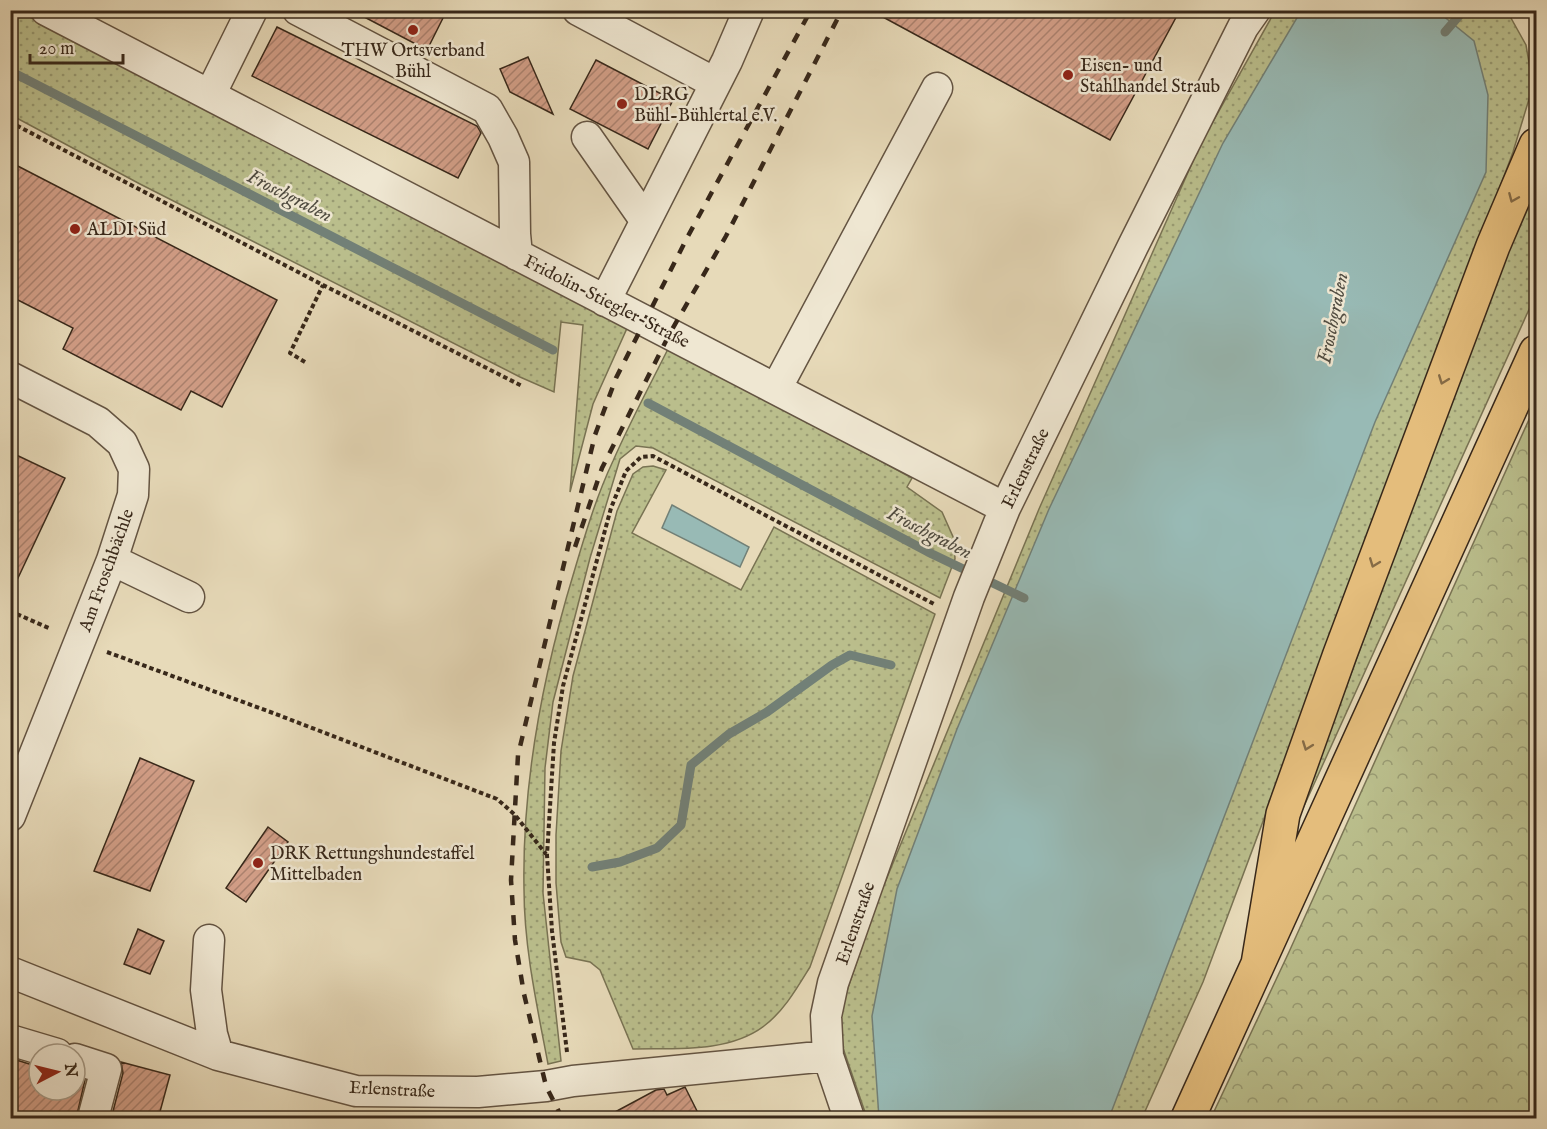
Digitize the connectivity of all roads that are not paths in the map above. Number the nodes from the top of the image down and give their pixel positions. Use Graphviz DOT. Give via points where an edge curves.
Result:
graph roads {
  1 [pos="46,10"];
  2 [pos="252,10"];
  3 [pos="298,10"];
  4 [pos="578,10"];
  5 [pos="749,10"];
  6 [pos="1249,16"];
  7 [pos="716,83"];
  8 [pos="937,88"];
  9 [pos="210,95"];
  10 [pos="587,137"];
  11 [pos="1536,145"];
  12 [pos="645,220"];
  13 [pos="517,255"];
  14 [pos="605,301"];
  15 [pos="1536,352"];
  16 [pos="10,377"];
  17 [pos="776,389"];
  18 [pos="1005,508"];
  19 [pos="112,560"];
  20 [pos="189,597"];
  21 [pos="10,816"];
  22 [pos="209,940"];
  23 [pos="1258,964"];
  24 [pos="12,977"];
  25 [pos="10,1040"];
  26 [pos="27,1045"];
  27 [pos="218,1055"];
  28 [pos="828,1056"];
  29 [pos="87,1063"];
  30 [pos="93,1119"];
  31 [pos="849,1119"];
  32 [pos="1188,1119"];
  1 -- 9 [label="street, Fridolin-Stiegler-Straße"];
  2 -- 9 [label="street"];
  3 -- 13 [label="street" via="487,109 514,162"];
  4 -- 7 [label="street"];
  5 -- 7 [label="street"];
  6 -- 18 [label="street, Erlenstraße"];
  7 -- 12 [label="street"];
  8 -- 17 [label="street"];
  9 -- 13 [label="street, Fridolin-Stiegler-Straße"];
  10 -- 12 [label="street"];
  11 -- 23 [label="main road, one-way" via="1493,246 1282,814"];
  12 -- 14 [label="street"];
  13 -- 14 [label="street, Fridolin-Stiegler-Straße"];
  14 -- 17 [label="street, Fridolin-Stiegler-Straße"];
  15 -- 23 [label="main road"];
  16 -- 19 [label="street, Am Froschbächle" via="98,422 122,443 134,469 133,495"];
  17 -- 18 [label="street, Fridolin-Stiegler-Straße"];
  18 -- 28 [label="street, Erlenstraße" via="965,608 833,983 826,1016"];
  19 -- 20 [label="street"];
  19 -- 21 [label="street, Am Froschbächle"];
  22 -- 27 [label="street" via="206,990"];
  23 -- 32 [label="main road"];
  24 -- 27 [label="street, Erlenstraße"];
  25 -- 26 [label="street"];
  27 -- 28 [label="street, Erlenstraße" via="356,1091 478,1092"];
  28 -- 31 [label="street"];
  29 -- 30 [label="street" via="106,1069"];
}
